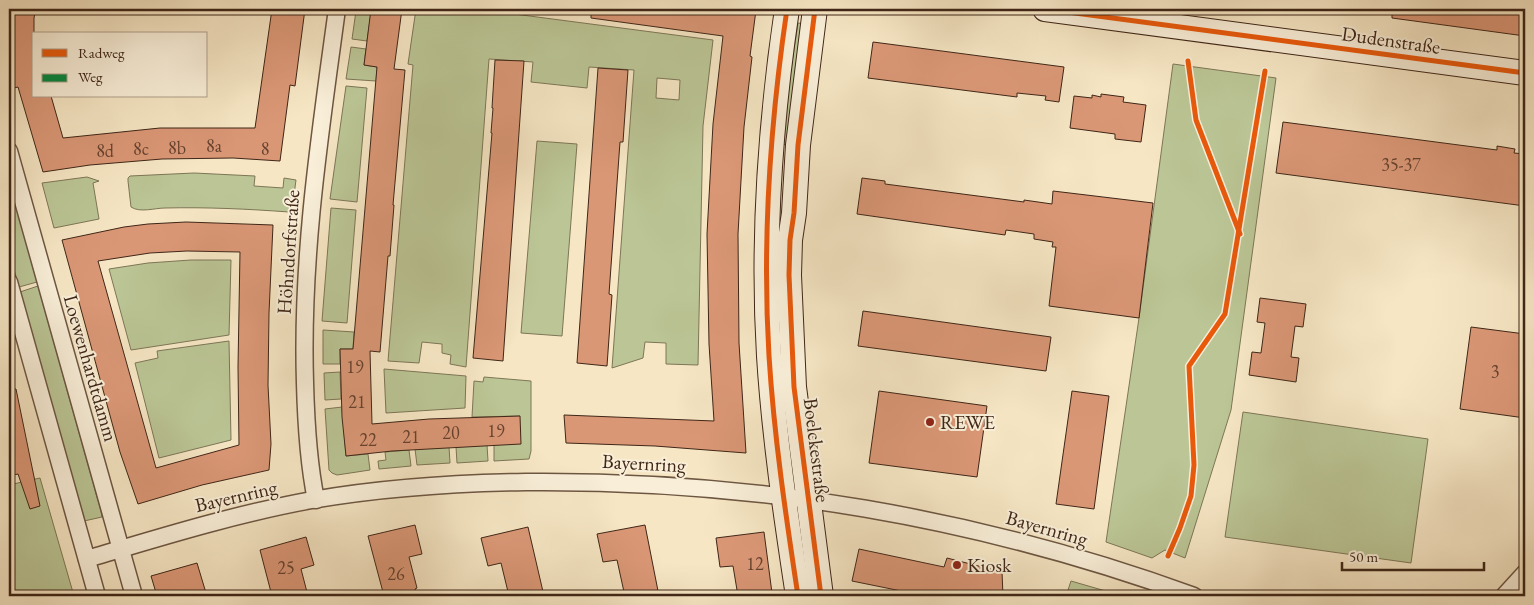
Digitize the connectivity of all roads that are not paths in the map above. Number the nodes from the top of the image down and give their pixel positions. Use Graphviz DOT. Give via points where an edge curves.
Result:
graph roads {
  1 [pos="336,9"];
  2 [pos="788,9"];
  3 [pos="815,9"];
  4 [pos="1045,9"];
  5 [pos="1525,73"];
  6 [pos="9,151"];
  7 [pos="771,157"];
  8 [pos="797,158"];
  9 [pos="9,282"];
  10 [pos="784,497"];
  11 [pos="316,500"];
  12 [pos="808,500"];
  13 [pos="120,549"];
  14 [pos="87,559"];
  15 [pos="1525,574"];
  16 [pos="97,596"];
  17 [pos="134,596"];
  18 [pos="798,596"];
  19 [pos="821,596"];
  20 [pos="1194,596"];
  21 [pos="1504,596"];
  1 -- 11 [label="street, Höhndorfstraße" via="314,177 304,315 310,470"];
  2 -- 7 [label="main road, Boelckestraße"];
  3 -- 8 [label="main road, Boelckestraße"];
  4 -- 5 [label="main road, Dudenstraße"];
  6 -- 13 [label="street, Loewenhardtdamm"];
  7 -- 8 [label="main road"];
  7 -- 10 [label="main road, Boelckestraße" via="767,302 772,390"];
  8 -- 12 [label="main road, Boelckestraße" via="790,240 790,305 794,387"];
  9 -- 14 [label="street"];
  10 -- 11 [label="street, Bayernring" via="662,485 544,482 430,487"];
  10 -- 12 [label="street, Bayernring"];
  10 -- 18 [label="main road, Boelckestraße"];
  11 -- 13 [label="street, Bayernring" via="215,522"];
  12 -- 19 [label="main road, Boelckestraße"];
  12 -- 20 [label="street, Bayernring" via="864,507 975,530 1069,555"];
  13 -- 14 [label="street, Bayernring"];
  13 -- 17 [label="street, Loewenhardtdamm"];
  14 -- 16 [label="street"];
  15 -- 21 [label="street"];
}
